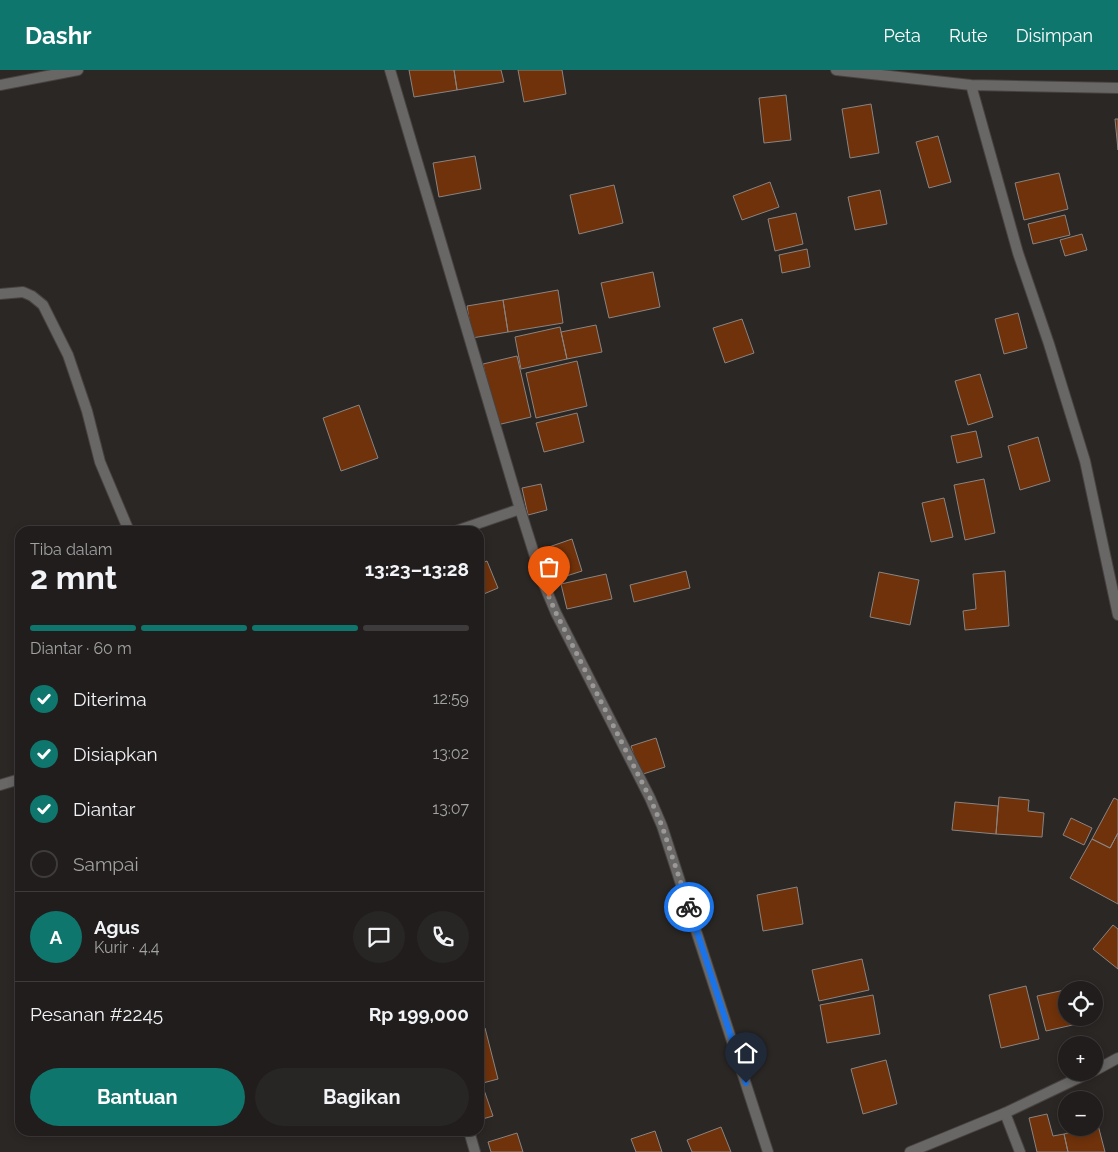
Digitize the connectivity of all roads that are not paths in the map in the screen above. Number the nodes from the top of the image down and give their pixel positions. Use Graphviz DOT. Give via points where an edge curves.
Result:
graph roads {
  1 [pos="78,70"];
  2 [pos="390,70"];
  3 [pos="836,70"];
  4 [pos="950,70"];
  5 [pos="953,82"];
  6 [pos="0,85"];
  7 [pos="971,85"];
  8 [pos="1118,88"];
  9 [pos="0,294"];
  10 [pos="520,509"];
  11 [pos="127,526"];
  12 [pos="471,526"];
  13 [pos="1118,615"];
  14 [pos="15,780"];
  15 [pos="0,785"];
  16 [pos="1118,1058"];
  17 [pos="1103,1066"];
  18 [pos="1073,1081"];
  19 [pos="1005,1113"];
  20 [pos="470,1136"];
  21 [pos="475,1152"];
  22 [pos="768,1152"];
  23 [pos="910,1152"];
  24 [pos="1020,1152"];
  1 -- 6 [label="street"];
  2 -- 10 [label="street"];
  3 -- 5 [label="street"];
  4 -- 5 [label="street"];
  5 -- 7 [label="street"];
  7 -- 8 [label="street"];
  7 -- 13 [label="street" via="1018,253 1086,461"];
  9 -- 11 [label="street" via="23,292 43,305 68,354 100,462"];
  10 -- 12 [label="street"];
  10 -- 22 [label="street" via="556,613 662,826"];
  14 -- 15 [label="street"];
  16 -- 17 [label="street"];
  18 -- 19 [label="street"];
  19 -- 23 [label="street"];
  19 -- 24 [label="street"];
  20 -- 21 [label="street"];
}
